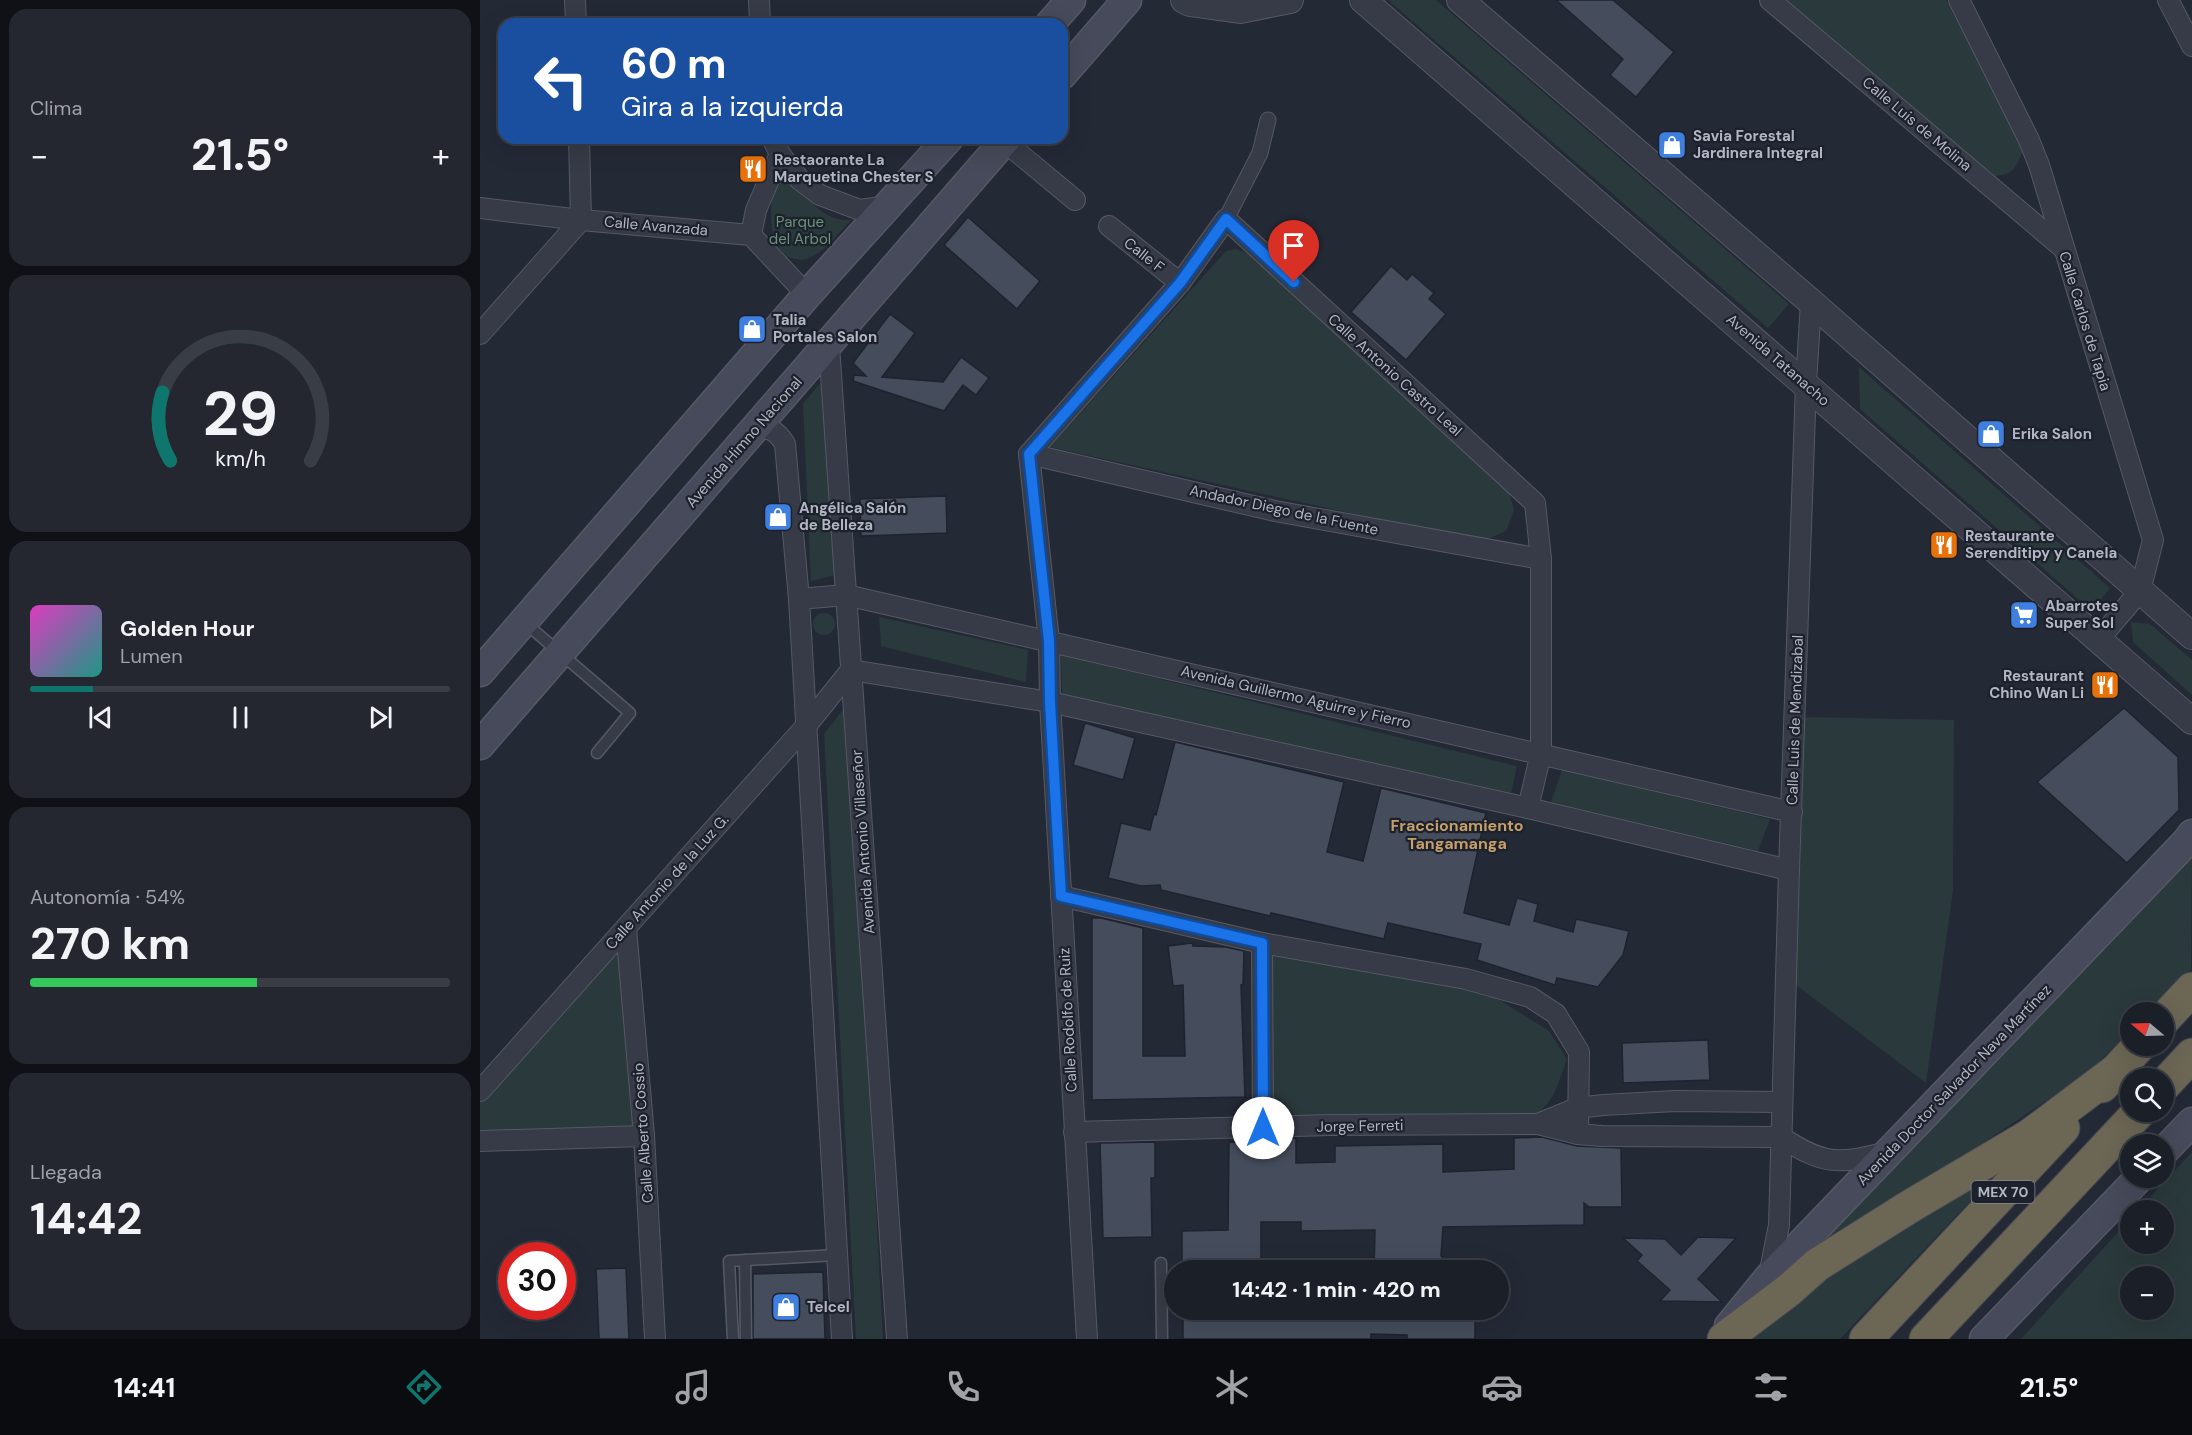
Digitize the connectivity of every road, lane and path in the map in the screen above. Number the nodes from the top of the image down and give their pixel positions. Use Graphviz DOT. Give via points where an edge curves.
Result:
graph roads {
  1 [pos="575,0"];
  2 [pos="1071,0"];
  3 [pos="1127,0"];
  4 [pos="1184,0"];
  5 [pos="1290,0"];
  6 [pos="1364,0"];
  7 [pos="1460,0"];
  8 [pos="1770,0"];
  9 [pos="1959,0"];
  10 [pos="2168,0"];
  11 [pos="576,18"];
  12 [pos="1055,18"];
  13 [pos="2192,46"];
  14 [pos="1068,68"];
  15 [pos="1268,120"];
  16 [pos="579,144"];
  17 [pos="944,144"];
  18 [pos="1003,144"];
  19 [pos="1011,144"];
  20 [pos="776,146"];
  21 [pos="1075,200"];
  22 [pos="889,206"];
  23 [pos="480,208"];
  24 [pos="1226,219"];
  25 [pos="581,220"];
  26 [pos="1109,226"];
  27 [pos="751,235"];
  28 [pos="2063,248"];
  29 [pos="1180,283"];
  30 [pos="807,296"];
  31 [pos="1811,302"];
  32 [pos="480,334"];
  33 [pos="829,345"];
  34 [pos="1806,384"];
  35 [pos="757,428"];
  36 [pos="1029,454"];
  37 [pos="1541,559"];
  38 [pos="2140,591"];
  39 [pos="846,595"];
  40 [pos="798,599"];
  41 [pos="524,622"];
  42 [pos="2192,636"];
  43 [pos="2099,639"];
  44 [pos="1049,641"];
  45 [pos="559,653"];
  46 [pos="483,661"];
  47 [pos="851,670"];
  48 [pos="1050,702"];
  49 [pos="2192,721"];
  50 [pos="806,726"];
  51 [pos="480,744"];
  52 [pos="597,753"];
  53 [pos="1541,753"];
  54 [pos="1528,808"];
  55 [pos="1792,812"];
  56 [pos="2192,834"];
  57 [pos="1789,870"];
  58 [pos="1061,896"];
  59 [pos="626,928"];
  60 [pos="1262,943"];
  61 [pos="2192,989"];
  62 [pos="2174,1008"];
  63 [pos="2192,1055"];
  64 [pos="2130,1056"];
  65 [pos="2117,1070"];
  66 [pos="2174,1074"];
  67 [pos="480,1091"];
  68 [pos="1781,1101"];
  69 [pos="1577,1108"];
  70 [pos="2130,1122"];
  71 [pos="2192,1122"];
  72 [pos="1538,1124"];
  73 [pos="1263,1128"];
  74 [pos="1074,1132"];
  75 [pos="1578,1134"];
  76 [pos="645,1136"];
  77 [pos="1781,1137"];
  78 [pos="480,1141"];
  79 [pos="2174,1141"];
  80 [pos="1891,1151"];
  81 [pos="2129,1188"];
  82 [pos="837,1255"];
  83 [pos="745,1260"];
  84 [pos="1161,1263"];
  85 [pos="1769,1277"];
  86 [pos="655,1339"];
  87 [pos="733,1339"];
  88 [pos="746,1339"];
  89 [pos="842,1339"];
  90 [pos="897,1339"];
  91 [pos="1087,1339"];
  92 [pos="1162,1339"];
  93 [pos="1718,1339"];
  94 [pos="1724,1339"];
  95 [pos="1866,1339"];
  96 [pos="1926,1339"];
  97 [pos="1984,1339"];
  1 -- 11 [label="street"];
  2 -- 12 [label="main road"];
  3 -- 14 [label="main road"];
  4 -- 5 [label="street" via="1240,10"];
  6 -- 34 [label="street, Avenida Tatanacho"];
  7 -- 31 [label="street"];
  8 -- 28 [label="street, Calle Luis de Molina"];
  9 -- 28 [label="street, Calle Carlos de Tapia" via="2029,140"];
  10 -- 13 [label="street"];
  15 -- 24 [label="street" via="1260,153"];
  16 -- 25 [label="street"];
  17 -- 22 [label="main road"];
  18 -- 33 [label="main road, Avenida Himno Nacional"];
  19 -- 21 [label="street"];
  20 -- 22 [label="street" via="800,180 820,195 860,210"];
  20 -- 27 [label="street"];
  22 -- 30 [label="main road"];
  23 -- 25 [label="street, Calle Avanzada"];
  24 -- 29 [label="street"];
  24 -- 37 [label="street, Calle Antonio Castro Leal" via="1535,502"];
  25 -- 27 [label="street, Calle Avanzada"];
  25 -- 32 [label="street"];
  26 -- 29 [label="street, Calle F"];
  27 -- 30 [label="street"];
  28 -- 38 [label="street, Calle Carlos de Tapia" via="2153,540"];
  29 -- 36 [label="street"];
  30 -- 41 [label="main road"];
  31 -- 34 [label="street, Calle Luis de Mendizabal"];
  31 -- 38 [label="street"];
  33 -- 35 [label="main road, Avenida Himno Nacional"];
  33 -- 39 [label="street, Avenida Antonio Villaseñor"];
  34 -- 43 [label="street, Avenida Tatanacho"];
  34 -- 55 [label="street, Calle Luis de Mendizabal"];
  35 -- 40 [label="street" via="770,428 785,444"];
  35 -- 45 [label="main road, Avenida Himno Nacional"];
  36 -- 37 [label="street, Andador Diego de la Fuente" via="1275,511"];
  36 -- 44 [label="street"];
  37 -- 53 [label="street, Calle Antonio Castro Leal"];
  38 -- 42 [label="street"];
  38 -- 43 [label="street, Calle Carlos de Tapia"];
  39 -- 40 [label="street, Avenida Guillermo Aguirre y Fierro"];
  39 -- 44 [label="street, Avenida Guillermo Aguirre y Fierro"];
  39 -- 47 [label="street, Avenida Antonio Villaseñor"];
  40 -- 50 [label="street"];
  41 -- 45 [label="lane"];
  41 -- 46 [label="main road"];
  43 -- 49 [label="street, Avenida Tatanacho"];
  44 -- 48 [label="street"];
  44 -- 53 [label="street, Avenida Guillermo Aguirre y Fierro"];
  45 -- 51 [label="main road, Avenida Himno Nacional"];
  45 -- 52 [label="lane" via="630,713"];
  47 -- 48 [label="street"];
  47 -- 50 [label="street, Calle Antonio de la Luz G."];
  47 -- 90 [label="street, Avenida Antonio Villaseñor"];
  48 -- 54 [label="street"];
  48 -- 58 [label="street, Calle Rodolfo de Ruiz"];
  50 -- 59 [label="street, Calle Antonio de la Luz G."];
  50 -- 82 [label="street"];
  53 -- 54 [label="street, Calle Antonio Castro Leal"];
  53 -- 55 [label="street, Avenida Guillermo Aguirre y Fierro"];
  54 -- 57 [label="street"];
  55 -- 57 [label="street, Calle Luis de Mendizabal"];
  56 -- 80 [label="main road, Avenida Doctor Salvador Nava Martínez"];
  57 -- 68 [label="street, Calle Luis de Mendizabal"];
  58 -- 60 [label="street"];
  58 -- 74 [label="street, Calle Rodolfo de Ruiz"];
  59 -- 67 [label="street, Calle Antonio de la Luz G."];
  59 -- 76 [label="street, Calle Alberto Cossio"];
  60 -- 69 [label="street" via="1466,979 1530,997 1556,1014 1579,1052"];
  60 -- 73 [label="street"];
  61 -- 62 [label="highway"];
  63 -- 66 [label="highway"];
  64 -- 65 [label="highway, MEX 70"];
  65 -- 94 [label="highway" via="2029,1136 1817,1265"];
  65 -- 95 [label="highway, MEX 70"];
  68 -- 69 [label="street, Jorge Ferreti" via="1675,1101"];
  68 -- 77 [label="street, Calle Luis de Mendizabal"];
  69 -- 72 [label="street, Jorge Ferreti"];
  69 -- 75 [label="street"];
  70 -- 96 [label="highway, MEX 70"];
  71 -- 79 [label="main road"];
  72 -- 73 [label="street, Jorge Ferreti"];
  72 -- 75 [label="street, Jorge Ferreti"];
  73 -- 74 [label="street, Jorge Ferreti"];
  74 -- 91 [label="street, Calle Rodolfo de Ruiz"];
  75 -- 77 [label="street, Jorge Ferreti"];
  76 -- 78 [label="street"];
  76 -- 86 [label="street, Calle Alberto Cossio"];
  77 -- 80 [label="street" via="1803,1152 1825,1160 1849,1161"];
  77 -- 85 [label="street, Calle Luis de Mendizabal" via="1779,1225"];
  80 -- 85 [label="main road, Avenida Doctor Salvador Nava Martínez"];
  81 -- 97 [label="main road"];
  82 -- 83 [label="lane"];
  82 -- 89 [label="street"];
  83 -- 87 [label="lane" via="729,1261"];
  83 -- 88 [label="lane"];
  84 -- 92 [label="lane"];
  85 -- 93 [label="main road, Avenida Doctor Salvador Nava Martínez"];
}
